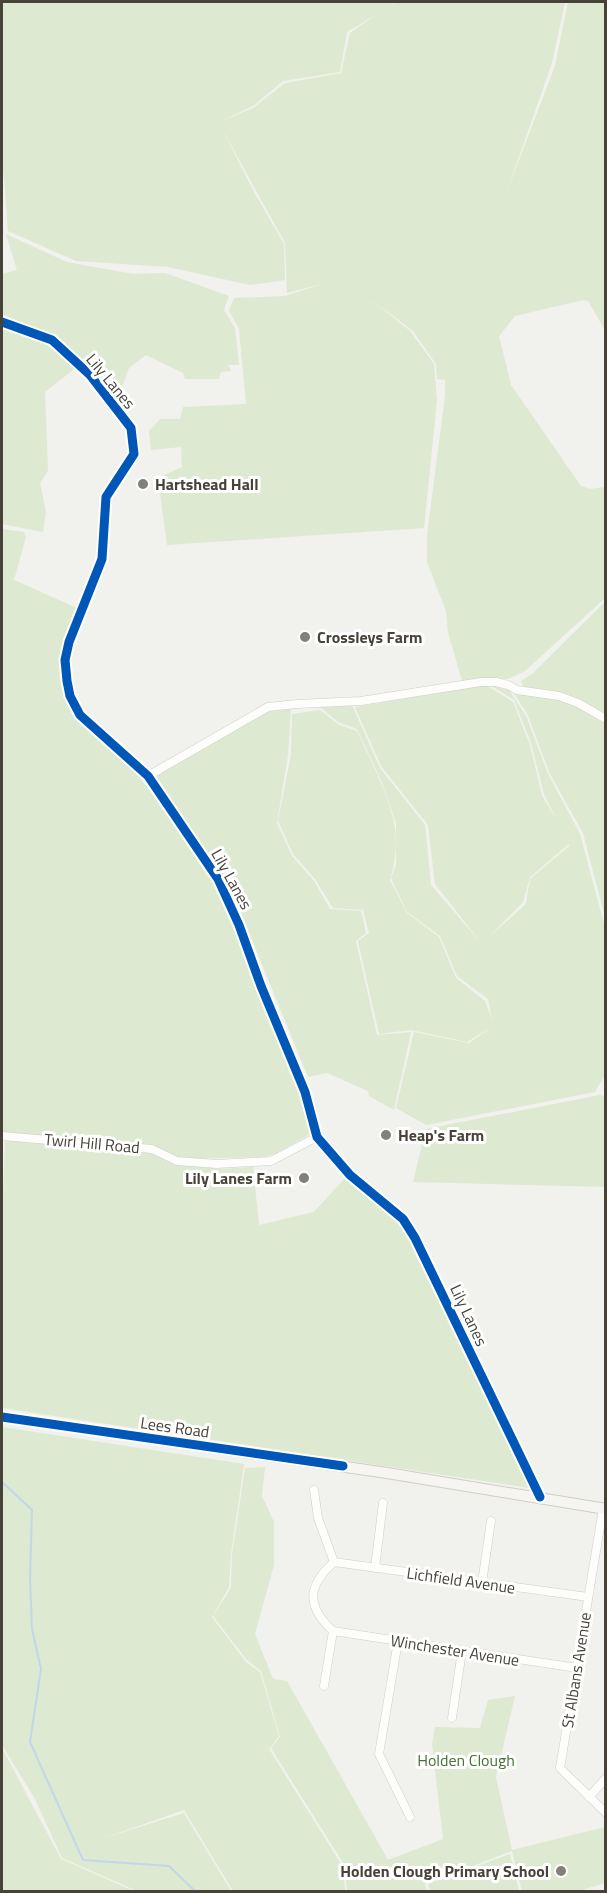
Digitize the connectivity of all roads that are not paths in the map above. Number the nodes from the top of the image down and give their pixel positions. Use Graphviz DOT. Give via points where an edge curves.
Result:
graph roads {
  1 [pos="2,322"];
  2 [pos="606,719"];
  3 [pos="148,776"];
  4 [pos="2,1136"];
  5 [pos="317,1137"];
  6 [pos="2,1417"];
  7 [pos="314,1490"];
  8 [pos="540,1497"];
  9 [pos="383,1503"];
  10 [pos="604,1509"];
  11 [pos="492,1521"];
  12 [pos="334,1562"];
  13 [pos="375,1568"];
  14 [pos="482,1583"];
  15 [pos="588,1598"];
  16 [pos="333,1631"];
  17 [pos="398,1641"];
  18 [pos="462,1651"];
  19 [pos="577,1668"];
  20 [pos="324,1686"];
  21 [pos="453,1718"];
  22 [pos="606,1778"];
  23 [pos="589,1797"];
  24 [pos="606,1812"];
  25 [pos="410,1817"];
  1 -- 3 [label="street, Lily Lanes" via="52,340 90,375 131,428 134,454 106,497 102,559 69,642 66,669 70,696 80,715"];
  2 -- 3 [label="street" via="559,696 516,690 496,682 361,701 268,707"];
  3 -- 5 [label="street, Lily Lanes" via="218,879 305,1092"];
  4 -- 5 [label="street, Twirl Hill Road" via="152,1149 177,1161 217,1164 271,1161"];
  5 -- 8 [label="street, Lily Lanes" via="350,1175 403,1219 416,1238"];
  6 -- 8 [label="main road, Lees Road"];
  7 -- 12 [label="street" via="318,1518"];
  8 -- 10 [label="main road, Lees Road"];
  9 -- 13 [label="street"];
  10 -- 15 [label="street, St Albans Avenue"];
  11 -- 14 [label="street"];
  12 -- 13 [label="street, Lichfield Avenue"];
  12 -- 16 [label="street" via="314,1588 314,1604 321,1620"];
  13 -- 14 [label="street, Lichfield Avenue"];
  14 -- 15 [label="street, Lichfield Avenue"];
  15 -- 19 [label="street, St Albans Avenue"];
  16 -- 17 [label="street, Winchester Avenue"];
  16 -- 20 [label="street"];
  17 -- 18 [label="street, Winchester Avenue"];
  17 -- 25 [label="street" via="379,1754"];
  18 -- 19 [label="street, Winchester Avenue"];
  18 -- 21 [label="street"];
  19 -- 23 [label="street, St Albans Avenue" via="560,1768"];
  22 -- 23 [label="street"];
  23 -- 24 [label="street, St Albans Avenue"];
}
